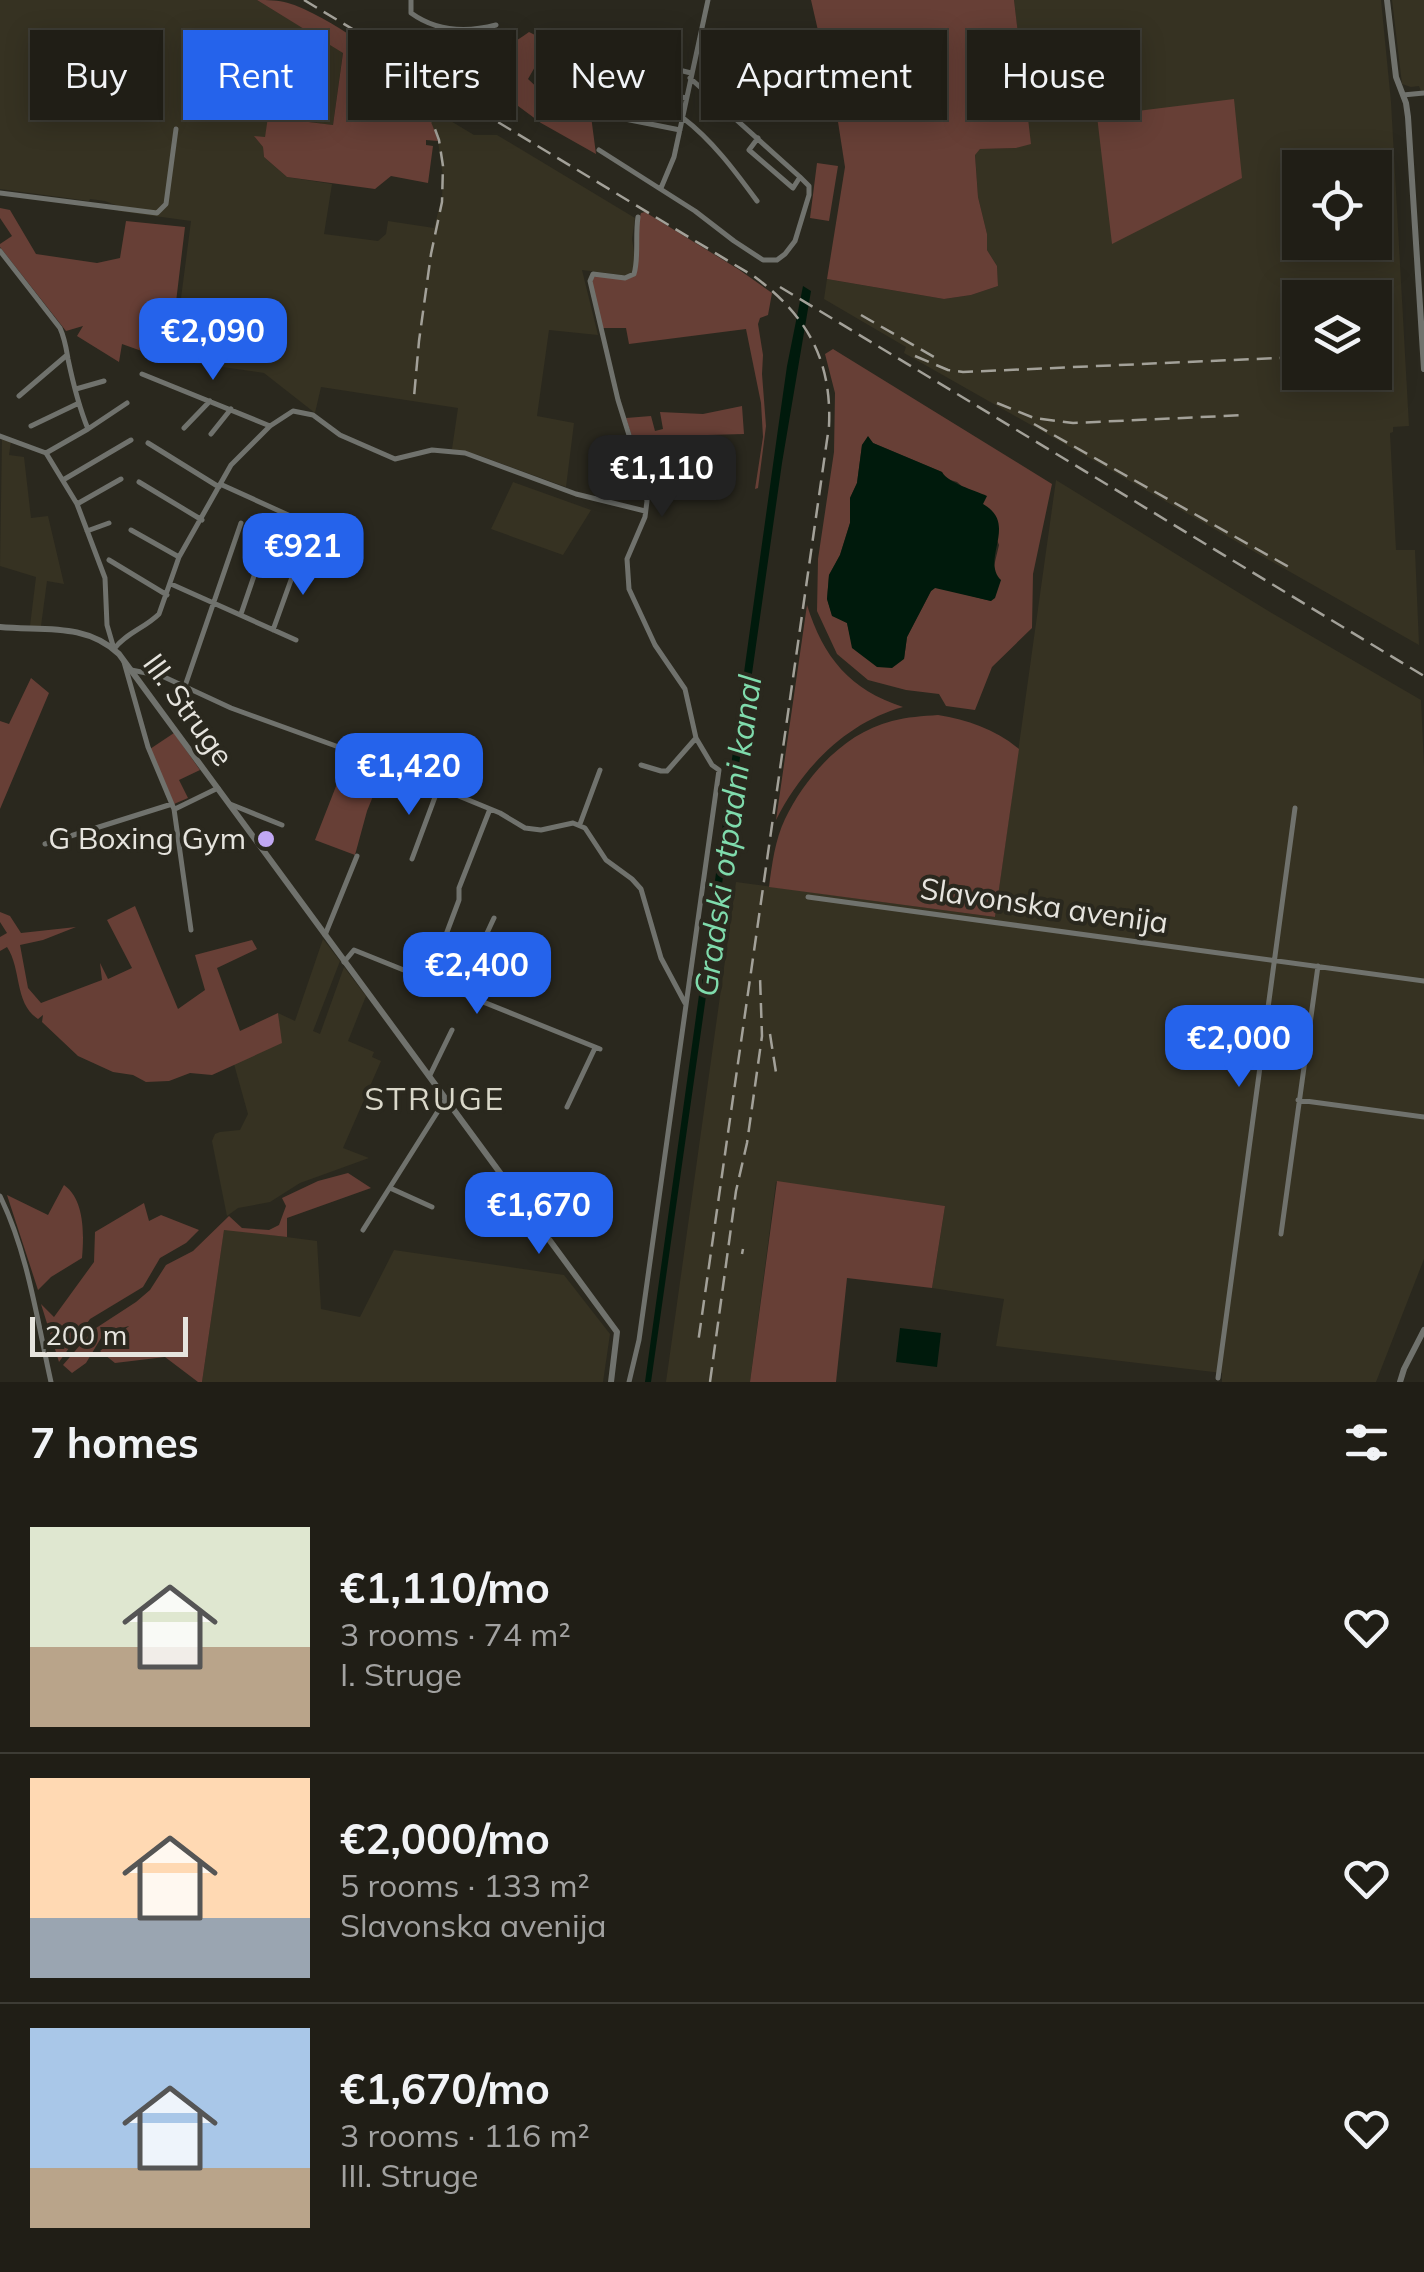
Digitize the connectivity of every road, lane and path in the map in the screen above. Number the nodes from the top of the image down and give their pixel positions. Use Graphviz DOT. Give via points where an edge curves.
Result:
graph roads {
  1 [pos="410,0"];
  2 [pos="708,0"];
  3 [pos="1387,0"];
  4 [pos="496,25"];
  5 [pos="681,73"];
  6 [pos="691,76"];
  7 [pos="1424,93"];
  8 [pos="1403,95"];
  9 [pos="681,97"];
  10 [pos="686,98"];
  11 [pos="683,118"];
  12 [pos="631,120"];
  13 [pos="176,128"];
  14 [pos="680,130"];
  15 [pos="758,138"];
  16 [pos="600,150"];
  17 [pos="800,177"];
  18 [pos="661,188"];
  19 [pos="0,193"];
  20 [pos="757,200"];
  21 [pos="638,217"];
  22 [pos="0,251"];
  23 [pos="1423,328"];
  24 [pos="67,355"];
  25 [pos="1424,369"];
  26 [pos="142,374"];
  27 [pos="104,381"];
  28 [pos="76,389"];
  29 [pos="20,396"];
  30 [pos="210,401"];
  31 [pos="78,403"];
  32 [pos="127,403"];
  33 [pos="231,410"];
  34 [pos="31,426"];
  35 [pos="270,426"];
  36 [pos="184,428"];
  37 [pos="88,429"];
  38 [pos="211,434"];
  39 [pos="0,436"];
  40 [pos="130,440"];
  41 [pos="148,444"];
  42 [pos="46,453"];
  43 [pos="121,479"];
  44 [pos="63,480"];
  45 [pos="139,482"];
  46 [pos="220,486"];
  47 [pos="77,504"];
  48 [pos="646,511"];
  49 [pos="202,520"];
  50 [pos="241,522"];
  51 [pos="109,523"];
  52 [pos="308,524"];
  53 [pos="87,530"];
  54 [pos="131,530"];
  55 [pos="268,535"];
  56 [pos="300,554"];
  57 [pos="179,558"];
  58 [pos="109,560"];
  59 [pos="171,584"];
  60 [pos="167,594"];
  61 [pos="214,602"];
  62 [pos="241,614"];
  63 [pos="0,627"];
  64 [pos="273,630"];
  65 [pos="296,640"];
  66 [pos="114,649"];
  67 [pos="123,659"];
  68 [pos="131,670"];
  69 [pos="185,686"];
  70 [pos="696,738"];
  71 [pos="641,766"];
  72 [pos="600,770"];
  73 [pos="218,788"];
  74 [pos="438,789"];
  75 [pos="228,802"];
  76 [pos="173,807"];
  77 [pos="1295,808"];
  78 [pos="490,810"];
  79 [pos="580,824"];
  80 [pos="282,825"];
  81 [pos="45,844"];
  82 [pos="357,856"];
  83 [pos="412,859"];
  84 [pos="808,897"];
  85 [pos="494,918"];
  86 [pos="192,930"];
  87 [pos="326,935"];
  88 [pos="1274,960"];
  89 [pos="344,962"];
  90 [pos="1318,966"];
  91 [pos="689,978"];
  92 [pos="429,980"];
  93 [pos="1424,981"];
  94 [pos="676,984"];
  95 [pos="455,989"];
  96 [pos="685,1004"];
  97 [pos="452,1030"];
  98 [pos="428,1078"];
  99 [pos="445,1100"];
  100 [pos="1298,1100"];
  101 [pos="567,1107"];
  102 [pos="1424,1117"];
  103 [pos="390,1188"];
  104 [pos="0,1196"];
  105 [pos="432,1207"];
  106 [pos="363,1230"];
  107 [pos="1281,1234"];
  108 [pos="1424,1330"];
  109 [pos="1218,1378"];
  110 [pos="51,1382"];
  111 [pos="611,1382"];
  112 [pos="630,1382"];
  113 [pos="1400,1382"];
  1 -- 4 [label="street" via="411,13 428,25"];
  2 -- 6 [label="street"];
  3 -- 8 [label="street"];
  5 -- 6 [label="street"];
  6 -- 10 [label="street"];
  6 -- 15 [label="street"];
  7 -- 8 [label="street"];
  8 -- 23 [label="street"];
  9 -- 10 [label="street"];
  10 -- 11 [label="street"];
  11 -- 14 [label="street"];
  11 -- 20 [label="street"];
  12 -- 14 [label="street"];
  13 -- 19 [label="street" via="166,202 157,213"];
  14 -- 18 [label="street"];
  15 -- 17 [label="street"];
  15 -- 17 [label="street" via="749,150 792,188"];
  16 -- 18 [label="street"];
  17 -- 18 [label="street" via="810,190 795,242 777,260 756,256"];
  21 -- 48 [label="street" via="634,274 594,274 590,280"];
  22 -- 24 [label="street" via="60,328"];
  23 -- 25 [label="street"];
  24 -- 28 [label="street"];
  24 -- 29 [label="street"];
  26 -- 30 [label="street"];
  27 -- 28 [label="street"];
  28 -- 31 [label="street"];
  30 -- 33 [label="street"];
  30 -- 36 [label="street"];
  31 -- 34 [label="street"];
  31 -- 37 [label="street"];
  32 -- 37 [label="street"];
  33 -- 35 [label="street"];
  33 -- 38 [label="street"];
  35 -- 46 [label="street"];
  35 -- 48 [label="street" via="288,414 308,412 340,435 395,459 432,450 465,453 576,494"];
  37 -- 42 [label="street"];
  39 -- 42 [label="street"];
  40 -- 44 [label="street"];
  41 -- 46 [label="street"];
  42 -- 44 [label="street"];
  43 -- 47 [label="street"];
  44 -- 47 [label="street"];
  45 -- 49 [label="street"];
  46 -- 49 [label="street"];
  46 -- 52 [label="street"];
  47 -- 53 [label="street"];
  48 -- 70 [label="street" via="627,559 628,589 654,645 685,689"];
  49 -- 57 [label="street"];
  50 -- 61 [label="street"];
  51 -- 53 [label="street"];
  53 -- 66 [label="street" via="104,578"];
  54 -- 57 [label="street"];
  55 -- 62 [label="street"];
  56 -- 64 [label="street"];
  57 -- 59 [label="street"];
  58 -- 60 [label="street"];
  59 -- 60 [label="street"];
  59 -- 61 [label="street"];
  60 -- 66 [label="street" via="155,618"];
  61 -- 62 [label="street"];
  61 -- 69 [label="street"];
  62 -- 64 [label="street"];
  63 -- 66 [label="street" via="77,631"];
  64 -- 65 [label="street"];
  66 -- 67 [label="street, III. Struge"];
  67 -- 68 [label="street, III. Struge"];
  67 -- 76 [label="street"];
  68 -- 69 [label="street"];
  68 -- 73 [label="street, III. Struge"];
  69 -- 74 [label="street"];
  70 -- 71 [label="street" via="667,771"];
  70 -- 91 [label="street" via="718,767 719,781"];
  72 -- 79 [label="street"];
  73 -- 75 [label="street, III. Struge"];
  73 -- 76 [label="street, III. Struge"];
  74 -- 78 [label="street"];
  74 -- 83 [label="street"];
  75 -- 80 [label="street"];
  75 -- 87 [label="street, III. Struge"];
  76 -- 81 [label="street, III. Struge"];
  76 -- 86 [label="street"];
  77 -- 88 [label="street"];
  78 -- 79 [label="street" via="534,830"];
  78 -- 92 [label="street"];
  79 -- 94 [label="street" via="606,860 641,889 661,958"];
  82 -- 87 [label="street"];
  84 -- 88 [label="street, Slavonska avenija"];
  85 -- 95 [label="street"];
  87 -- 89 [label="street, III. Struge"];
  88 -- 90 [label="street, Slavonska avenija"];
  88 -- 109 [label="street"];
  89 -- 92 [label="street" via="354,950"];
  89 -- 98 [label="street, III. Struge"];
  90 -- 93 [label="street, Slavonska avenija"];
  90 -- 100 [label="street"];
  91 -- 94 [label="street"];
  91 -- 96 [label="street"];
  92 -- 95 [label="street"];
  94 -- 96 [label="street"];
  95 -- 101 [label="street" via="598,1048"];
  96 -- 112 [label="street"];
  97 -- 98 [label="street"];
  98 -- 99 [label="street, III. Struge"];
  99 -- 103 [label="street"];
  99 -- 111 [label="street, III. Struge" via="616,1332"];
  100 -- 102 [label="street"];
  100 -- 107 [label="street"];
  103 -- 105 [label="street"];
  103 -- 106 [label="street"];
  104 -- 110 [label="street" via="14,1227"];
  108 -- 113 [label="street"];
}
